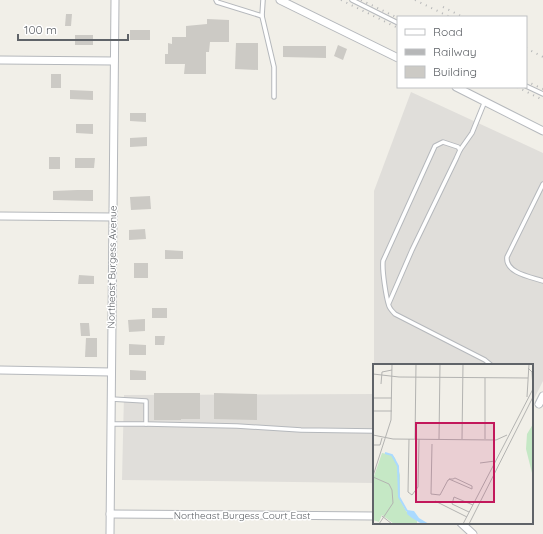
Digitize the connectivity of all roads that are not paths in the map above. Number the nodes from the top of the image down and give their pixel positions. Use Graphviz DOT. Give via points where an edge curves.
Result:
graph roads {
  1 [pos="115,0"];
  2 [pos="216,0"];
  3 [pos="263,0"];
  4 [pos="280,0"];
  5 [pos="352,0"];
  6 [pos="262,16"];
  7 [pos="397,22"];
  8 [pos="397,58"];
  9 [pos="0,60"];
  10 [pos="114,61"];
  11 [pos="527,86"];
  12 [pos="458,88"];
  13 [pos="543,94"];
  14 [pos="274,96"];
  15 [pos="485,101"];
  16 [pos="543,131"];
  17 [pos="460,150"];
  18 [pos="543,184"];
  19 [pos="0,216"];
  20 [pos="113,217"];
  21 [pos="543,281"];
  22 [pos="389,303"];
  23 [pos="490,364"];
  24 [pos="0,370"];
  25 [pos="111,372"];
  26 [pos="543,396"];
  27 [pos="111,399"];
  28 [pos="539,404"];
  29 [pos="111,424"];
  30 [pos="146,424"];
  31 [pos="373,431"];
  32 [pos="110,514"];
  33 [pos="373,516"];
  34 [pos="462,524"];
  35 [pos="110,534"];
  36 [pos="473,534"];
  1 -- 10 [label="street, Northeast Burgess Avenue"];
  2 -- 6 [label="lane"];
  3 -- 6 [label="lane"];
  4 -- 8 [label="street"];
  5 -- 7 [label="lane"];
  6 -- 14 [label="lane" via="274,67"];
  9 -- 10 [label="street"];
  10 -- 20 [label="street, Northeast Burgess Avenue"];
  11 -- 13 [label="lane"];
  12 -- 15 [label="street"];
  15 -- 16 [label="street"];
  15 -- 17 [label="lane" via="472,133"];
  17 -- 22 [label="lane"];
  17 -- 22 [label="lane" via="443,142 436,146 422,174 383,261"];
  18 -- 21 [label="lane" via="506,261 511,269"];
  19 -- 20 [label="street"];
  20 -- 25 [label="street, Northeast Burgess Avenue"];
  22 -- 23 [label="lane" via="395,314"];
  24 -- 25 [label="street"];
  25 -- 27 [label="street, Northeast Burgess Avenue"];
  26 -- 28 [label="street"];
  27 -- 29 [label="street, Northeast Burgess Avenue"];
  27 -- 30 [label="lane" via="146,401"];
  29 -- 30 [label="lane"];
  29 -- 32 [label="street, Northeast Burgess Avenue"];
  30 -- 31 [label="lane"];
  32 -- 33 [label="street, Northeast Burgess Court East"];
  32 -- 35 [label="street, Northeast Burgess Avenue"];
  34 -- 36 [label="street"];
}
